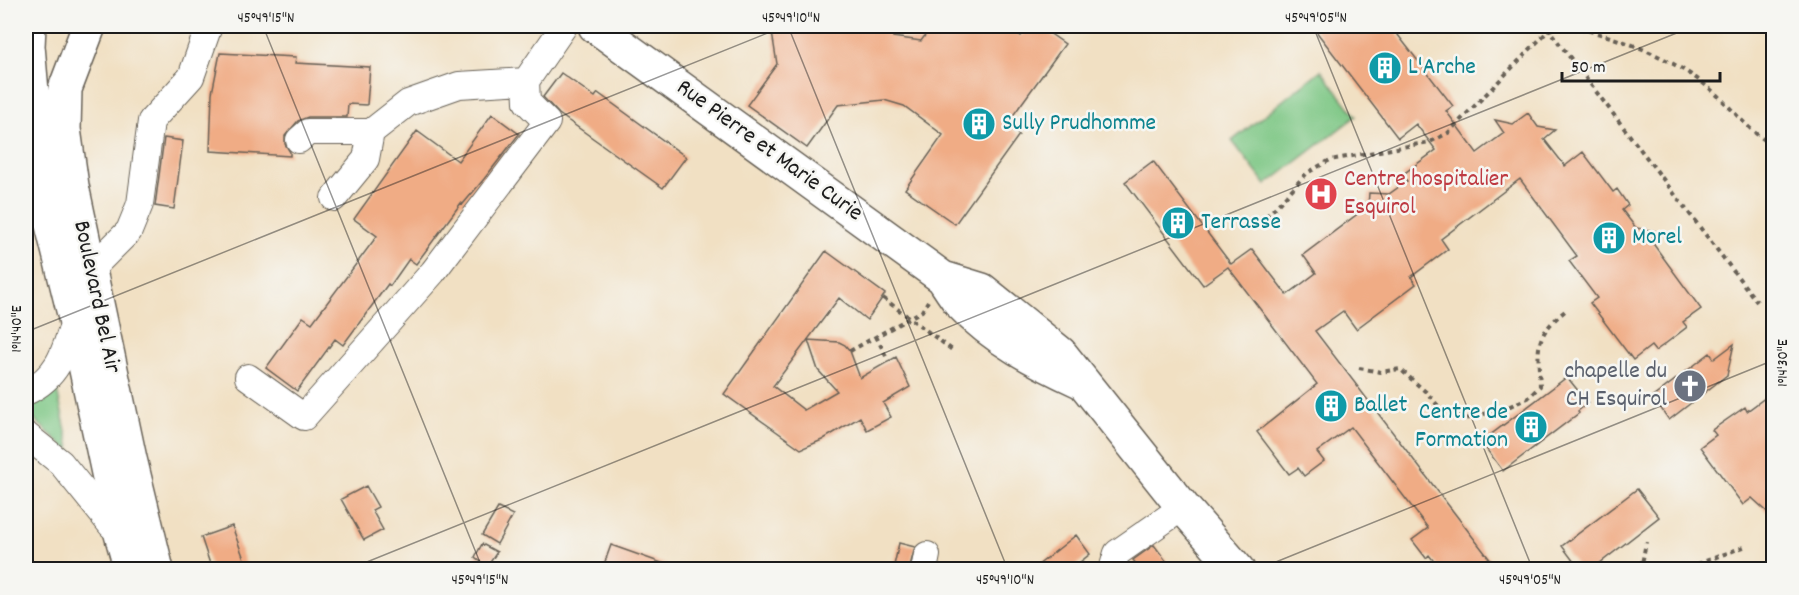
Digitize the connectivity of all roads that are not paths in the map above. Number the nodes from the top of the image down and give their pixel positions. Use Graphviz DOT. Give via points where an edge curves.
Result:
graph roads {
  1 [pos="29,26"];
  2 [pos="89,26"];
  3 [pos="209,26"];
  4 [pos="564,26"];
  5 [pos="595,26"];
  6 [pos="526,81"];
  7 [pos="371,132"];
  8 [pos="299,141"];
  9 [pos="334,198"];
  10 [pos="91,269"];
  11 [pos="75,318"];
  12 [pos="248,377"];
  13 [pos="26,392"];
  14 [pos="26,435"];
  15 [pos="1183,507"];
  16 [pos="121,534"];
  17 [pos="131,570"];
  18 [pos="157,570"];
  19 [pos="1112,570"];
  20 [pos="1238,570"];
  1 -- 11 [label="main road, Boulevard Bel Air" via="32,92 52,225"];
  2 -- 10 [label="main road, Boulevard Bel Air" via="64,88 64,129"];
  3 -- 10 [label="street" via="191,77 151,121 140,204 129,231"];
  4 -- 6 [label="street"];
  5 -- 15 [label="main road, Rue Pierre et Marie Curie" via="943,278 961,304 1004,339 1080,381"];
  6 -- 7 [label="street" via="459,86 408,103"];
  6 -- 12 [label="street" via="527,102 547,122 434,272 304,417"];
  7 -- 8 [label="street" via="308,132"];
  7 -- 9 [label="street" via="366,159"];
  10 -- 18 [label="main road, Boulevard Bel Air"];
  11 -- 13 [label="street" via="57,368"];
  11 -- 16 [label="main road, Boulevard Bel Air"];
  14 -- 16 [label="street" via="61,463"];
  15 -- 19 [label="street" via="1117,553"];
  15 -- 20 [label="main road, Rue Pierre et Marie Curie"];
  16 -- 17 [label="main road, Boulevard Bel Air"];
}
